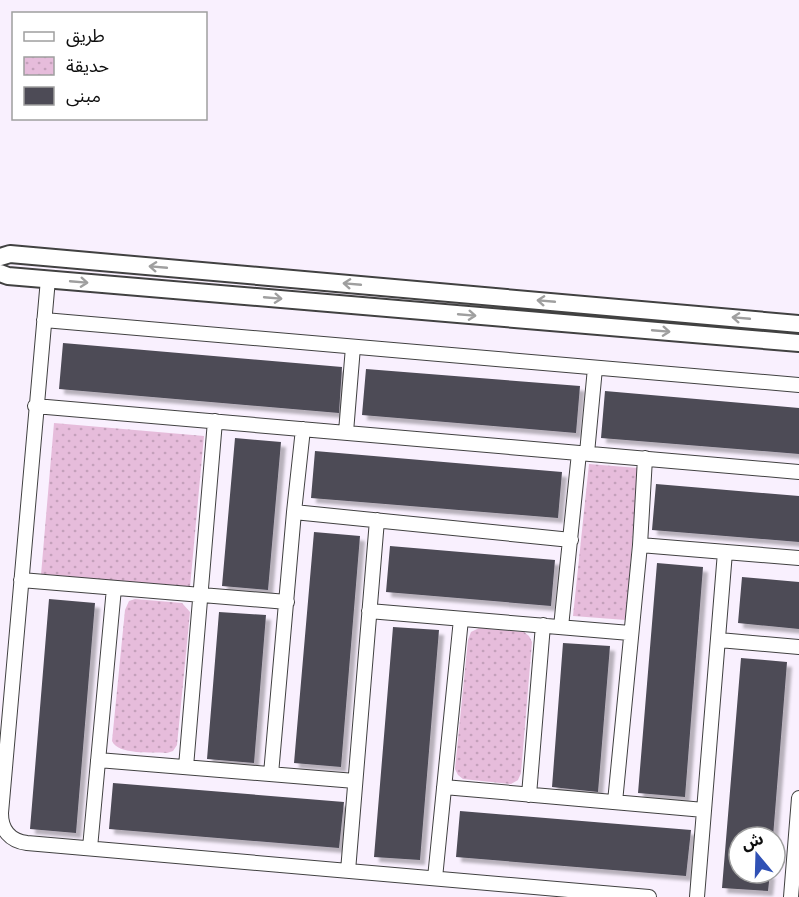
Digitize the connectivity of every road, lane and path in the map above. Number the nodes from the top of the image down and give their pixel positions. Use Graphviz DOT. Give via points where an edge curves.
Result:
graph roads {
  1 [pos="0,257"];
  2 [pos="0,273"];
  3 [pos="48,279"];
  4 [pos="44,320"];
  5 [pos="799,324"];
  6 [pos="799,343"];
  7 [pos="353,347"];
  8 [pos="595,368"];
  9 [pos="799,385"];
  10 [pos="36,406"];
  11 [pos="215,421"];
  12 [pos="303,429"];
  13 [pos="346,432"];
  14 [pos="583,453"];
  15 [pos="645,458"];
  16 [pos="799,472"];
  17 [pos="294,512"];
  18 [pos="376,520"];
  19 [pos="571,540"];
  20 [pos="639,544"];
  21 [pos="725,552"];
  22 [pos="799,558"];
  23 [pos="21,580"];
  24 [pos="114,588"];
  25 [pos="200,595"];
  26 [pos="287,602"];
  27 [pos="369,611"];
  28 [pos="461,619"];
  29 [pos="543,625"];
  30 [pos="561,627"];
  31 [pos="630,633"];
  32 [pos="719,640"];
  33 [pos="799,647"];
  34 [pos="98,760"];
  35 [pos="186,767"];
  36 [pos="271,774"];
  37 [pos="356,781"];
  38 [pos="444,787"];
  39 [pos="529,795"];
  40 [pos="799,798"];
  41 [pos="615,802"];
  42 [pos="705,810"];
  43 [pos="798,817"];
  44 [pos="90,848"];
  45 [pos="348,871"];
  46 [pos="435,878"];
  47 [pos="649,897"];
  48 [pos="697,897"];
  49 [pos="791,897"];
  5 -- 1 [label="street, one-way" via="10,254"];
  2 -- 3 [label="street"];
  3 -- 4 [label="street"];
  3 -- 6 [label="street, one-way"];
  4 -- 7 [label="street"];
  4 -- 10 [label="street"];
  7 -- 8 [label="street"];
  7 -- 13 [label="street"];
  8 -- 9 [label="street"];
  8 -- 14 [label="street"];
  10 -- 11 [label="street"];
  10 -- 23 [label="street"];
  11 -- 12 [label="street"];
  11 -- 25 [label="street"];
  12 -- 13 [label="street"];
  12 -- 17 [label="street"];
  13 -- 14 [label="street"];
  14 -- 15 [label="street"];
  14 -- 19 [label="street"];
  15 -- 16 [label="street"];
  15 -- 20 [label="street"];
  17 -- 18 [label="street"];
  17 -- 26 [label="street"];
  18 -- 19 [label="street"];
  18 -- 27 [label="street"];
  19 -- 30 [label="street"];
  20 -- 21 [label="street"];
  20 -- 31 [label="street"];
  21 -- 22 [label="street"];
  21 -- 32 [label="street"];
  23 -- 24 [label="street"];
  23 -- 44 [label="street" via="1,820 7,834 20,842"];
  24 -- 25 [label="street"];
  24 -- 34 [label="street"];
  25 -- 26 [label="street"];
  25 -- 35 [label="street"];
  26 -- 36 [label="street"];
  27 -- 28 [label="street"];
  27 -- 37 [label="street"];
  28 -- 29 [label="street"];
  28 -- 38 [label="street"];
  29 -- 30 [label="street"];
  29 -- 39 [label="street"];
  30 -- 31 [label="street"];
  31 -- 41 [label="street"];
  32 -- 33 [label="street"];
  32 -- 42 [label="street"];
  34 -- 35 [label="street"];
  34 -- 44 [label="street"];
  35 -- 36 [label="street"];
  36 -- 37 [label="street"];
  37 -- 45 [label="street"];
  38 -- 39 [label="street"];
  38 -- 46 [label="street"];
  39 -- 41 [label="street"];
  40 -- 43 [label="street"];
  41 -- 42 [label="street"];
  42 -- 48 [label="street"];
  43 -- 49 [label="street"];
  44 -- 45 [label="street"];
  45 -- 46 [label="street"];
  46 -- 47 [label="street"];
}
